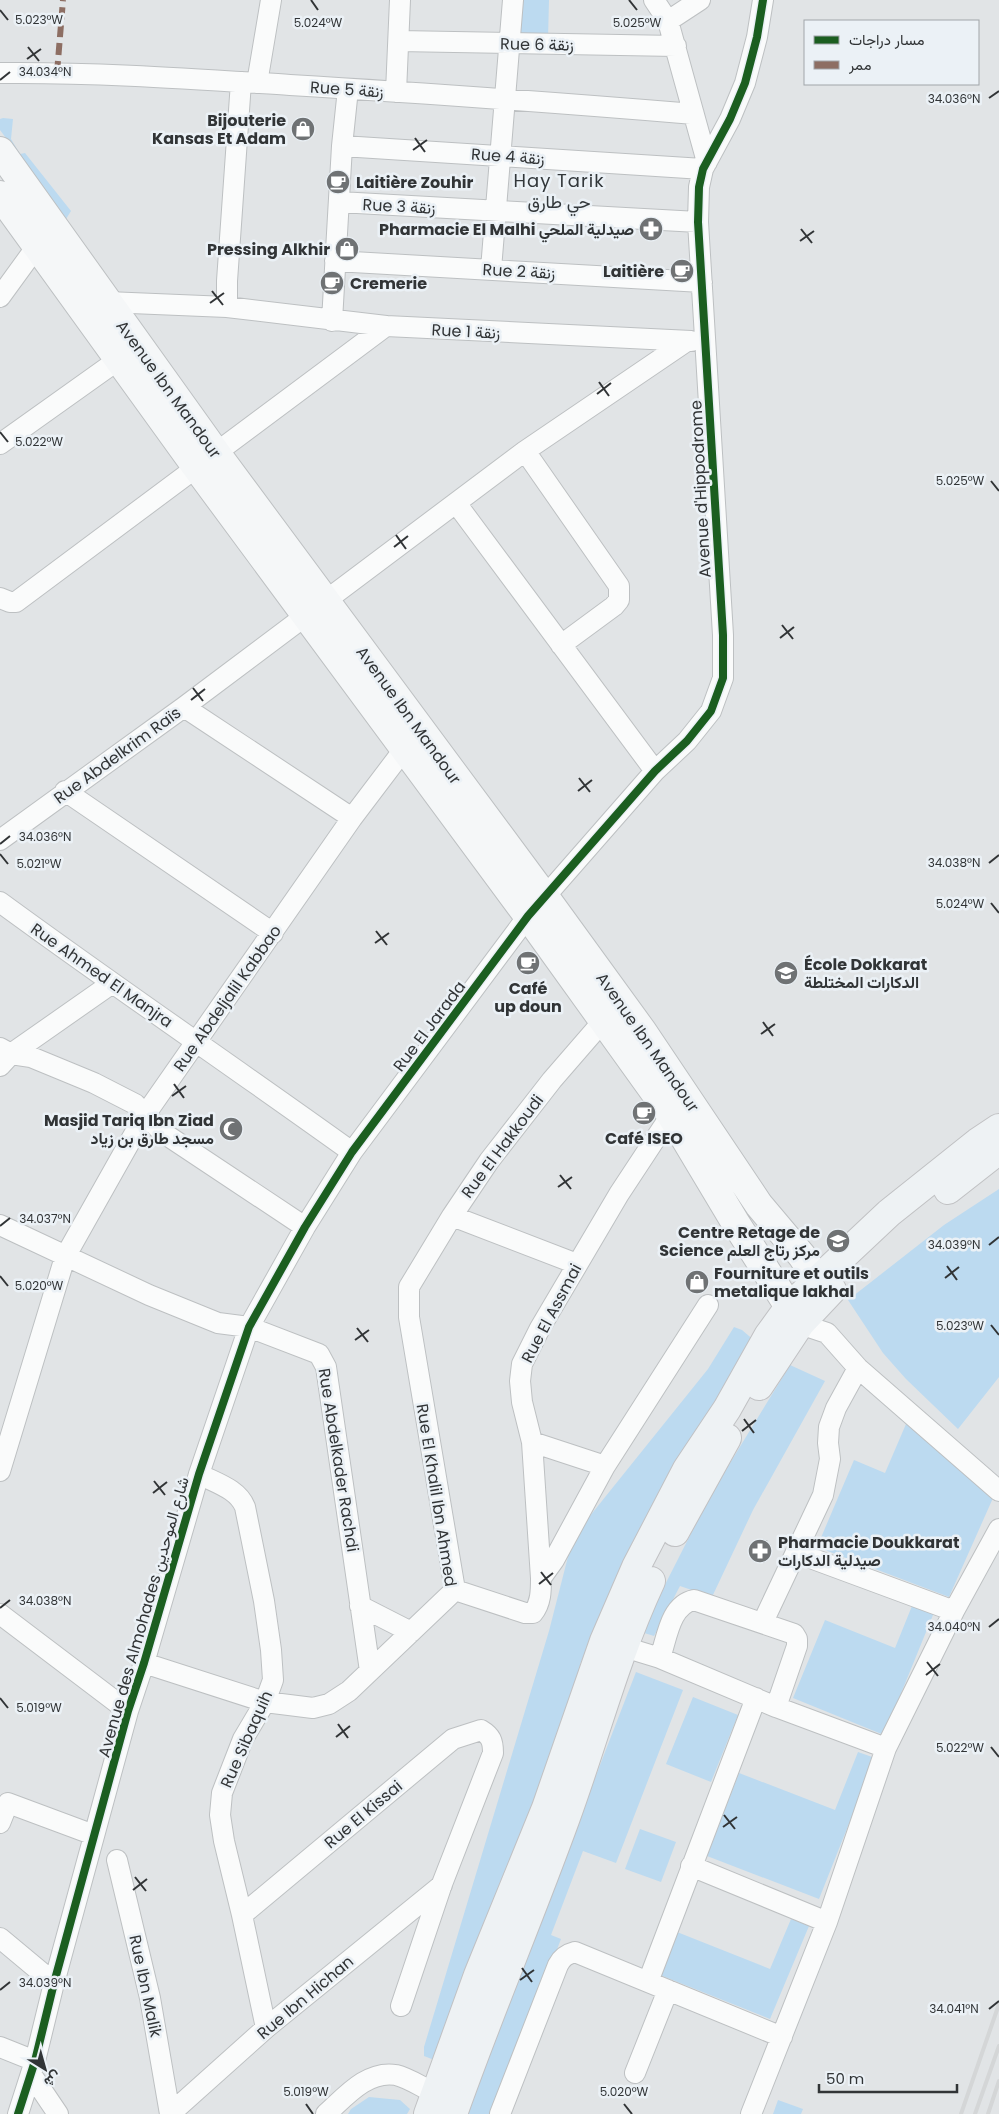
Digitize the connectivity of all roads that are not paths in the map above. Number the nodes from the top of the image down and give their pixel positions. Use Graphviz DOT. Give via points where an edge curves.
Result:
graph roads {
  1 [pos="271,0"];
  2 [pos="400,0"];
  3 [pos="513,0"];
  4 [pos="654,0"];
  5 [pos="700,0"];
  6 [pos="764,0"];
  7 [pos="668,21"];
  8 [pos="399,41"];
  9 [pos="510,44"];
  10 [pos="676,46"];
  11 [pos="0,73"];
  12 [pos="249,82"];
  13 [pos="348,88"];
  14 [pos="396,92"];
  15 [pos="506,98"];
  16 [pos="694,114"];
  17 [pos="342,146"];
  18 [pos="0,151"];
  19 [pos="501,156"];
  20 [pos="705,165"];
  21 [pos="0,195"];
  22 [pos="339,202"];
  23 [pos="496,211"];
  24 [pos="698,222"];
  25 [pos="37,246"];
  26 [pos="335,261"];
  27 [pos="491,270"];
  28 [pos="702,282"];
  29 [pos="0,297"];
  30 [pos="107,302"];
  31 [pos="227,307"];
  32 [pos="332,321"];
  33 [pos="386,326"];
  34 [pos="696,341"];
  35 [pos="118,360"];
  36 [pos="0,444"];
  37 [pos="524,451"];
  38 [pos="207,461"];
  39 [pos="456,503"];
  40 [pos="0,598"];
  41 [pos="316,608"];
  42 [pos="561,645"];
  43 [pos="184,707"];
  44 [pos="405,748"];
  45 [pos="655,771"];
  46 [pos="65,791"];
  47 [pos="352,818"];
  48 [pos="0,840"];
  49 [pos="0,902"];
  50 [pos="536,907"];
  51 [pos="273,933"];
  52 [pos="110,984"];
  53 [pos="604,1020"];
  54 [pos="198,1042"];
  55 [pos="4,1056"];
  56 [pos="145,1115"];
  57 [pos="671,1115"];
  58 [pos="999,1128"];
  59 [pos="999,1150"];
  60 [pos="352,1152"];
  61 [pos="452,1216"];
  62 [pos="0,1225"];
  63 [pos="305,1228"];
  64 [pos="65,1257"];
  65 [pos="577,1264"];
  66 [pos="412,1281"];
  67 [pos="823,1287"];
  68 [pos="708,1305"];
  69 [pos="795,1316"];
  70 [pos="249,1327"];
  71 [pos="827,1333"];
  72 [pos="858,1368"];
  73 [pos="532,1442"];
  74 [pos="605,1466"];
  75 [pos="0,1472"];
  76 [pos="199,1474"];
  77 [pos="999,1491"];
  78 [pos="999,1529"];
  79 [pos="797,1553"];
  80 [pos="541,1587"];
  81 [pos="455,1590"];
  82 [pos="360,1606"];
  83 [pos="954,1611"];
  84 [pos="0,1614"];
  85 [pos="763,1622"];
  86 [pos="411,1632"];
  87 [pos="624,1647"];
  88 [pos="660,1658"];
  89 [pos="144,1663"];
  90 [pos="370,1672"];
  91 [pos="756,1698"];
  92 [pos="265,1702"];
  93 [pos="776,1707"];
  94 [pos="128,1711"];
  95 [pos="886,1748"];
  96 [pos="0,1823"];
  97 [pos="94,1835"];
  98 [pos="117,1860"];
  99 [pos="691,1866"];
  100 [pos="442,1884"];
  101 [pos="242,1915"];
  102 [pos="827,1922"];
  103 [pos="0,1938"];
  104 [pos="648,1982"];
  105 [pos="54,1983"];
  106 [pos="668,1990"];
  107 [pos="401,2006"];
  108 [pos="266,2028"];
  109 [pos="782,2037"];
  110 [pos="0,2048"];
  111 [pos="33,2067"];
  112 [pos="635,2073"];
  113 [pos="432,2104"];
  114 [pos="18,2114"];
  115 [pos="58,2114"];
  116 [pos="170,2114"];
  117 [pos="326,2114"];
  118 [pos="453,2114"];
  119 [pos="500,2114"];
  120 [pos="751,2114"];
  1 -- 12 [label="street"];
  2 -- 8 [label="street"];
  3 -- 9 [label="street"];
  4 -- 7 [label="street"];
  5 -- 7 [label="street"];
  6 -- 20 [label="street, Avenue d'Hippodrome" via="744,83 730,119"];
  7 -- 10 [label="street"];
  8 -- 9 [label="street, Rue 6 زنقة"];
  8 -- 14 [label="street"];
  9 -- 10 [label="street, Rue 6 زنقة"];
  9 -- 15 [label="street"];
  10 -- 16 [label="street"];
  11 -- 12 [label="street, Rue 5 زنقة" via="57,72"];
  12 -- 13 [label="street, Rue 5 زنقة"];
  12 -- 31 [label="street" via="227,281"];
  13 -- 14 [label="street, Rue 5 زنقة"];
  13 -- 17 [label="street"];
  14 -- 15 [label="street, Rue 5 زنقة"];
  15 -- 16 [label="street, Rue 5 زنقة"];
  15 -- 19 [label="street"];
  16 -- 20 [label="street"];
  17 -- 19 [label="street, Rue 4 زنقة"];
  17 -- 22 [label="street"];
  18 -- 30 [label="street, Avenue Ibn Mandour"];
  19 -- 20 [label="street, Rue 4 زنقة"];
  19 -- 23 [label="street"];
  20 -- 24 [label="street, Avenue d'Hippodrome" via="699,187"];
  21 -- 25 [label="street, Avenue Ibn Mandour"];
  22 -- 23 [label="street, Rue 3 زنقة"];
  22 -- 26 [label="street"];
  23 -- 24 [label="street, Rue 3 زنقة"];
  23 -- 27 [label="street"];
  24 -- 28 [label="street, Avenue d'Hippodrome"];
  25 -- 29 [label="street"];
  25 -- 35 [label="street, Avenue Ibn Mandour"];
  26 -- 27 [label="street, Rue 2 زنقة"];
  26 -- 32 [label="street"];
  27 -- 28 [label="street, Rue 2 زنقة"];
  28 -- 34 [label="street, Avenue d'Hippodrome"];
  30 -- 31 [label="street, Rue 1 زنقة"];
  30 -- 38 [label="street, Avenue Ibn Mandour"];
  31 -- 32 [label="street, Rue 1 زنقة"];
  32 -- 33 [label="street, Rue 1 زنقة"];
  33 -- 34 [label="street, Rue 1 زنقة"];
  33 -- 38 [label="street"];
  34 -- 37 [label="street, Rue Abdelkrim Raïs"];
  34 -- 45 [label="street, Avenue d'Hippodrome" via="723,635 723,678 719,693 702,724"];
  35 -- 36 [label="street"];
  35 -- 38 [label="street, Avenue Ibn Mandour"];
  37 -- 39 [label="street, Rue Abdelkrim Raïs"];
  37 -- 42 [label="street" via="620,586 619,600 614,606"];
  38 -- 40 [label="street" via="16,602"];
  38 -- 41 [label="street, Avenue Ibn Mandour"];
  39 -- 41 [label="street, Rue Abdelkrim Raïs"];
  39 -- 42 [label="street"];
  41 -- 43 [label="street, Rue Abdelkrim Raïs"];
  41 -- 44 [label="street, Avenue Ibn Mandour"];
  41 -- 50 [label="street, Avenue Ibn Mandour"];
  42 -- 45 [label="street"];
  43 -- 46 [label="street, Rue Abdelkrim Raïs"];
  43 -- 47 [label="street"];
  44 -- 47 [label="street, Rue Abdeljalil Kabbao"];
  44 -- 50 [label="street, Avenue Ibn Mandour"];
  45 -- 50 [label="street, Avenue d'Hippodrome"];
  46 -- 48 [label="street, Rue Abdelkrim Raïs"];
  46 -- 51 [label="street"];
  47 -- 51 [label="street, Rue Abdeljalil Kabbao"];
  49 -- 52 [label="street, Rue Ahmed El Manjra"];
  50 -- 53 [label="street, Avenue Ibn Mandour"];
  50 -- 60 [label="street, Rue El Jarada"];
  50 -- 67 [label="street, Avenue Ibn Mandour" via="643,1032 759,1205 802,1256"];
  51 -- 54 [label="street, Rue Abdeljalil Kabbao"];
  52 -- 54 [label="street, Rue Ahmed El Manjra"];
  52 -- 55 [label="street"];
  53 -- 57 [label="street, Avenue Ibn Mandour"];
  53 -- 61 [label="street, Rue El Hakkoudi" via="488,1161"];
  54 -- 56 [label="street, Rue Abdeljalil Kabbao"];
  54 -- 60 [label="street, Rue Ahmed El Manjra"];
  55 -- 56 [label="street" via="31,1057 94,1083 135,1104"];
  56 -- 63 [label="street" via="162,1132"];
  56 -- 64 [label="street, Rue Abdeljalil Kabbao"];
  57 -- 65 [label="street, Rue El Assmai"];
  57 -- 69 [label="street, Avenue Ibn Mandour"];
  58 -- 67 [label="main road" via="889,1213"];
  59 -- 67 [label="main road"];
  60 -- 63 [label="street, Avenue des Almohades شارع الموحدين"];
  61 -- 65 [label="street"];
  61 -- 66 [label="street, Rue El Hakkoudi"];
  62 -- 64 [label="street, Rue Abdelkader Rachdi"];
  63 -- 70 [label="street, Avenue des Almohades شارع الموحدين"];
  64 -- 70 [label="street, Rue Abdelkader Rachdi" via="218,1322"];
  64 -- 75 [label="street, Rue Abdeljalil Kabbao"];
  65 -- 73 [label="street, Rue El Assmai" via="522,1364 522,1402"];
  66 -- 81 [label="street, Rue El Khalil Ibn Ahmed" via="409,1317"];
  67 -- 69 [label="main road"];
  67 -- 71 [label="street"];
  68 -- 74 [label="street"];
  69 -- 71 [label="street"];
  69 -- 87 [label="main road" via="665,1551"];
  69 -- 113 [label="main road" via="768,1336 688,1469 626,1590 604,1641 546,1808 478,1975"];
  70 -- 76 [label="street, Avenue des Almohades شارع الموحدين"];
  70 -- 82 [label="street, Rue Abdelkader Rachdi" via="319,1354 326,1367"];
  71 -- 72 [label="street"];
  72 -- 77 [label="street"];
  72 -- 79 [label="street" via="829,1427 830,1459 823,1495"];
  73 -- 74 [label="street"];
  73 -- 80 [label="street, Rue El Assmai"];
  74 -- 80 [label="street"];
  76 -- 89 [label="street, Avenue des Almohades شارع الموحدين"];
  76 -- 92 [label="street, Rue Sibaquih" via="235,1493 245,1507 272,1650 273,1680"];
  78 -- 83 [label="street"];
  79 -- 83 [label="street"];
  79 -- 85 [label="street"];
  80 -- 81 [label="street" via="533,1613"];
  81 -- 86 [label="street, Rue El Khalil Ibn Ahmed"];
  82 -- 86 [label="street"];
  82 -- 90 [label="street, Rue Abdelkader Rachdi"];
  83 -- 95 [label="street"];
  84 -- 94 [label="street"];
  85 -- 88 [label="street" via="694,1600 687,1602 676,1612"];
  85 -- 93 [label="street" via="794,1634 797,1639"];
  86 -- 90 [label="street, Rue El Khalil Ibn Ahmed"];
  87 -- 88 [label="street"];
  87 -- 118 [label="main road" via="565,1820"];
  88 -- 91 [label="street"];
  89 -- 92 [label="street, Rue El Khalil Ibn Ahmed"];
  89 -- 94 [label="street, Avenue des Almohades شارع الموحدين"];
  90 -- 92 [label="street, Rue El Khalil Ibn Ahmed" via="329,1704 313,1708"];
  91 -- 93 [label="street"];
  91 -- 99 [label="street"];
  92 -- 101 [label="street, Rue Sibaquih" via="243,1739 222,1792 220,1815 224,1841"];
  93 -- 95 [label="street"];
  94 -- 97 [label="street, Avenue des Almohades شارع الموحدين"];
  95 -- 102 [label="street"];
  96 -- 97 [label="street" via="8,1803"];
  97 -- 105 [label="street, Avenue des Almohades شارع الموحدين"];
  98 -- 116 [label="street, Rue Ibn Malik" via="150,1998"];
  99 -- 102 [label="street"];
  99 -- 104 [label="street"];
  100 -- 101 [label="street, Rue El Kissai" via="493,1753 490,1735 481,1730 453,1739"];
  100 -- 107 [label="street"];
  100 -- 108 [label="street, Rue Ibn Hichan"];
  101 -- 108 [label="street, Rue Sibaquih"];
  102 -- 109 [label="street"];
  103 -- 105 [label="street"];
  104 -- 106 [label="street"];
  104 -- 119 [label="street" via="575,1952 562,1958"];
  105 -- 111 [label="street, Avenue des Almohades شارع الموحدين"];
  106 -- 109 [label="street"];
  106 -- 112 [label="street"];
  108 -- 116 [label="street, Rue Ibn Hichan"];
  109 -- 120 [label="street"];
  110 -- 111 [label="street"];
  111 -- 114 [label="street, Avenue des Almohades شارع الموحدين"];
  111 -- 115 [label="street"];
  113 -- 117 [label="street" via="398,2075 382,2074 368,2079"];
}
